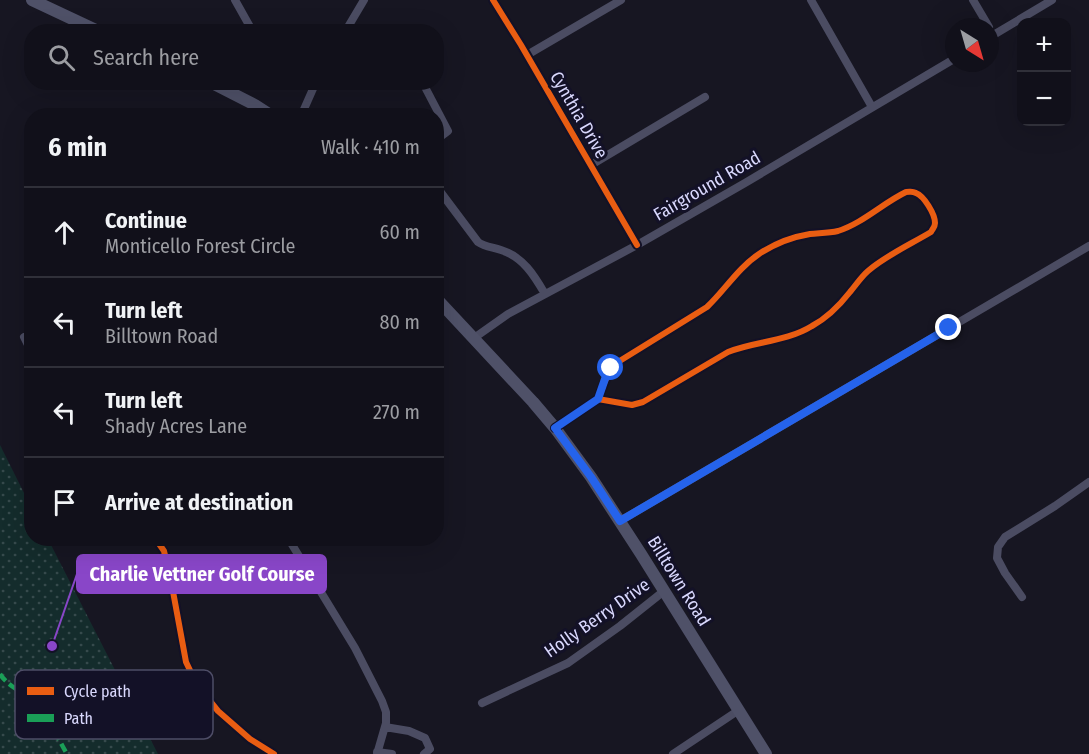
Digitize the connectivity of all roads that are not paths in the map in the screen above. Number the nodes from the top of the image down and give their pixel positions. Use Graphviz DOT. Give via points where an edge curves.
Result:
graph roads {
  1 [pos="32,0"];
  2 [pos="235,0"];
  3 [pos="364,0"];
  4 [pos="493,0"];
  5 [pos="621,0"];
  6 [pos="811,0"];
  7 [pos="973,0"];
  8 [pos="1052,0"];
  9 [pos="983,18"];
  10 [pos="83,24"];
  11 [pos="248,24"];
  12 [pos="350,24"];
  13 [pos="999,28"];
  14 [pos="527,56"];
  15 [pos="945,64"];
  16 [pos="226,90"];
  17 [pos="312,90"];
  18 [pos="427,90"];
  19 [pos="705,97"];
  20 [pos="872,107"];
  21 [pos="260,108"];
  22 [pos="305,108"];
  23 [pos="436,108"];
  24 [pos="591,165"];
  25 [pos="444,197"];
  26 [pos="637,245"];
  27 [pos="1089,246"];
  28 [pos="544,294"];
  29 [pos="444,306"];
  30 [pos="474,338"];
  31 [pos="598,399"];
  32 [pos="555,428"];
  33 [pos="1089,482"];
  34 [pos="620,521"];
  35 [pos="161,546"];
  36 [pos="293,546"];
  37 [pos="664,591"];
  38 [pos="1022,597"];
  39 [pos="189,670"];
  40 [pos="482,702"];
  41 [pos="213,705"];
  42 [pos="739,710"];
  43 [pos="385,727"];
  44 [pos="377,753"];
  45 [pos="274,754"];
  46 [pos="392,754"];
  47 [pos="424,754"];
  48 [pos="673,754"];
  49 [pos="766,754"];
  1 -- 10 [label="main road"];
  2 -- 11 [label="street"];
  3 -- 12 [label="street"];
  4 -- 14 [label="street, Cynthia Drive"];
  5 -- 14 [label="street"];
  6 -- 20 [label="street"];
  7 -- 9 [label="street"];
  8 -- 13 [label="street"];
  14 -- 24 [label="street, Cynthia Drive"];
  15 -- 20 [label="street, Fairground Road"];
  16 -- 21 [label="main road"];
  17 -- 22 [label="street"];
  18 -- 23 [label="street"];
  19 -- 24 [label="street"];
  20 -- 26 [label="street, Fairground Road"];
  24 -- 26 [label="street, Cynthia Drive"];
  25 -- 28 [label="street" via="478,242 516,257 533,274"];
  26 -- 28 [label="street, Fairground Road"];
  27 -- 34 [label="street"];
  28 -- 30 [label="street, Fairground Road"];
  29 -- 30 [label="main road, Billtown Road"];
  30 -- 32 [label="main road, Billtown Road"];
  31 -- 31 [label="street" via="632,405 643,402 728,352 779,340 813,326 839,305 869,270 931,232 935,221 922,197 906,192 848,227 792,238 759,254 707,307 611,368"];
  31 -- 32 [label="street"];
  32 -- 34 [label="main road, Billtown Road"];
  33 -- 38 [label="street" via="1005,537 998,547 997,558"];
  34 -- 37 [label="main road, Billtown Road"];
  35 -- 39 [label="street"];
  36 -- 43 [label="street" via="355,648 382,701"];
  37 -- 40 [label="street, Holly Berry Drive" via="568,663"];
  37 -- 42 [label="main road, Billtown Road"];
  41 -- 45 [label="street" via="250,739"];
  42 -- 48 [label="street"];
  42 -- 49 [label="main road, Billtown Road"];
  43 -- 44 [label="street"];
  43 -- 47 [label="street" via="425,738 430,749"];
  44 -- 46 [label="street"];
}
